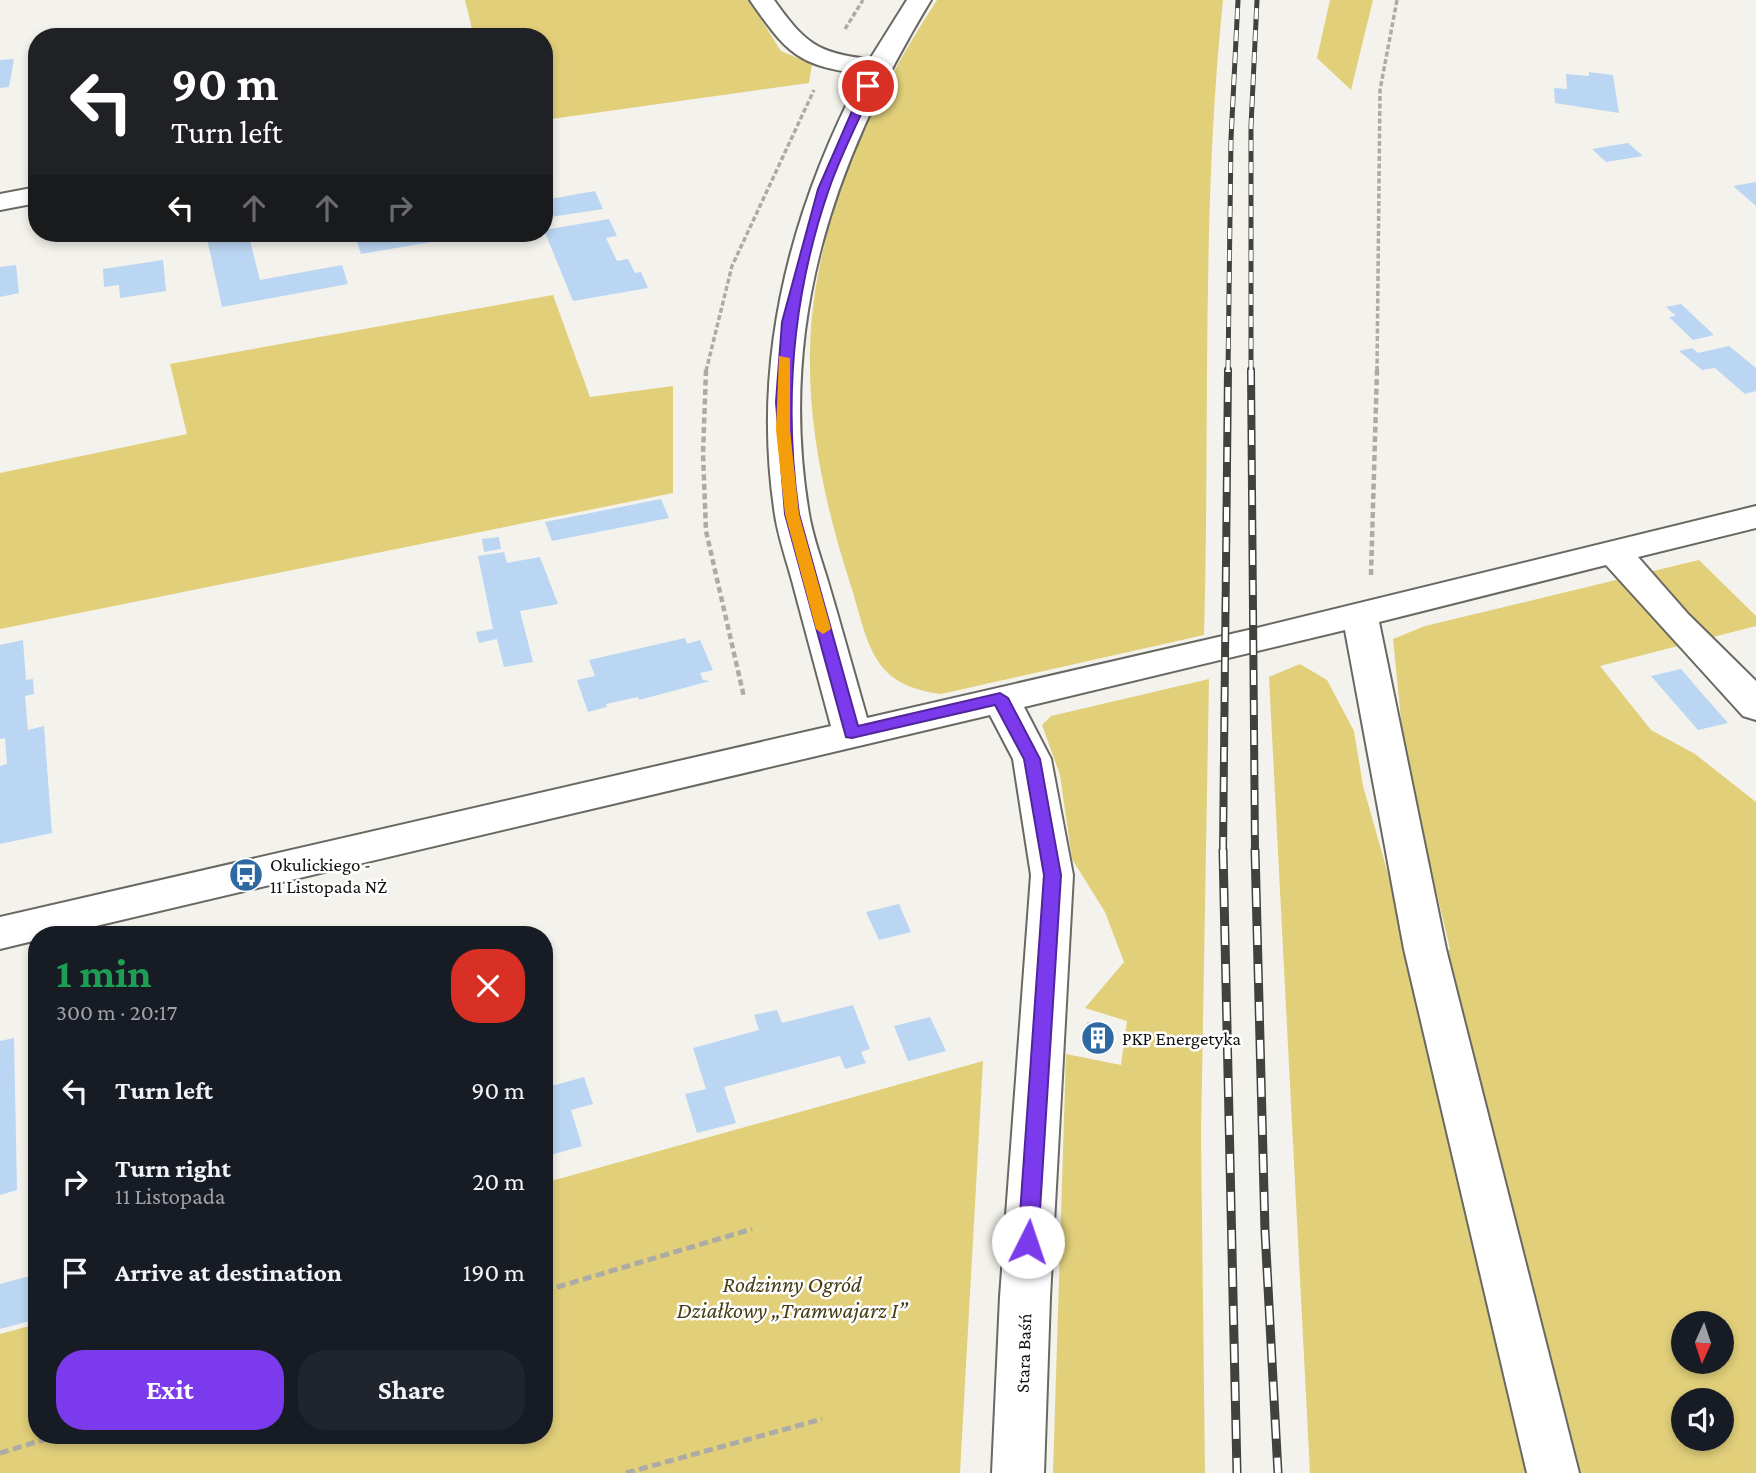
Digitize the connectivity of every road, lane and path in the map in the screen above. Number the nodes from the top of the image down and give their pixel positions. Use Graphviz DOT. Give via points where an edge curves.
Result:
graph roads {
  1 [pos="762,0"];
  2 [pos="919,0"];
  3 [pos="1397,0"];
  4 [pos="877,68"];
  5 [pos="28,197"];
  6 [pos="0,202"];
  7 [pos="1756,517"];
  8 [pos="1613,551"];
  9 [pos="1359,615"];
  10 [pos="1000,698"];
  11 [pos="1756,707"];
  12 [pos="852,733"];
  13 [pos="28,926"];
  14 [pos="30,926"];
  15 [pos="0,933"];
  16 [pos="752,1229"];
  17 [pos="553,1288"];
  18 [pos="822,1419"];
  19 [pos="28,1444"];
  20 [pos="0,1452"];
  21 [pos="626,1473"];
  22 [pos="1018,1473"];
  23 [pos="1553,1473"];
  1 -- 4 [label="street" via="788,37 812,58"];
  2 -- 4 [label="street"];
  3 -- 9 [label="path" via="1380,90 1376,470 1371,583"];
  4 -- 12 [label="street" via="842,141 813,221 783,366 783,430 792,514"];
  5 -- 6 [label="street"];
  7 -- 8 [label="street"];
  8 -- 9 [label="street"];
  8 -- 11 [label="street"];
  9 -- 10 [label="street"];
  9 -- 23 [label="street" via="1424,949"];
  10 -- 12 [label="street"];
  10 -- 22 [label="street, Stara Baśń" via="1032,759 1052,875"];
  12 -- 14 [label="street"];
  13 -- 15 [label="street"];
  16 -- 17 [label="path"];
  18 -- 21 [label="path"];
  19 -- 20 [label="path"];
}
